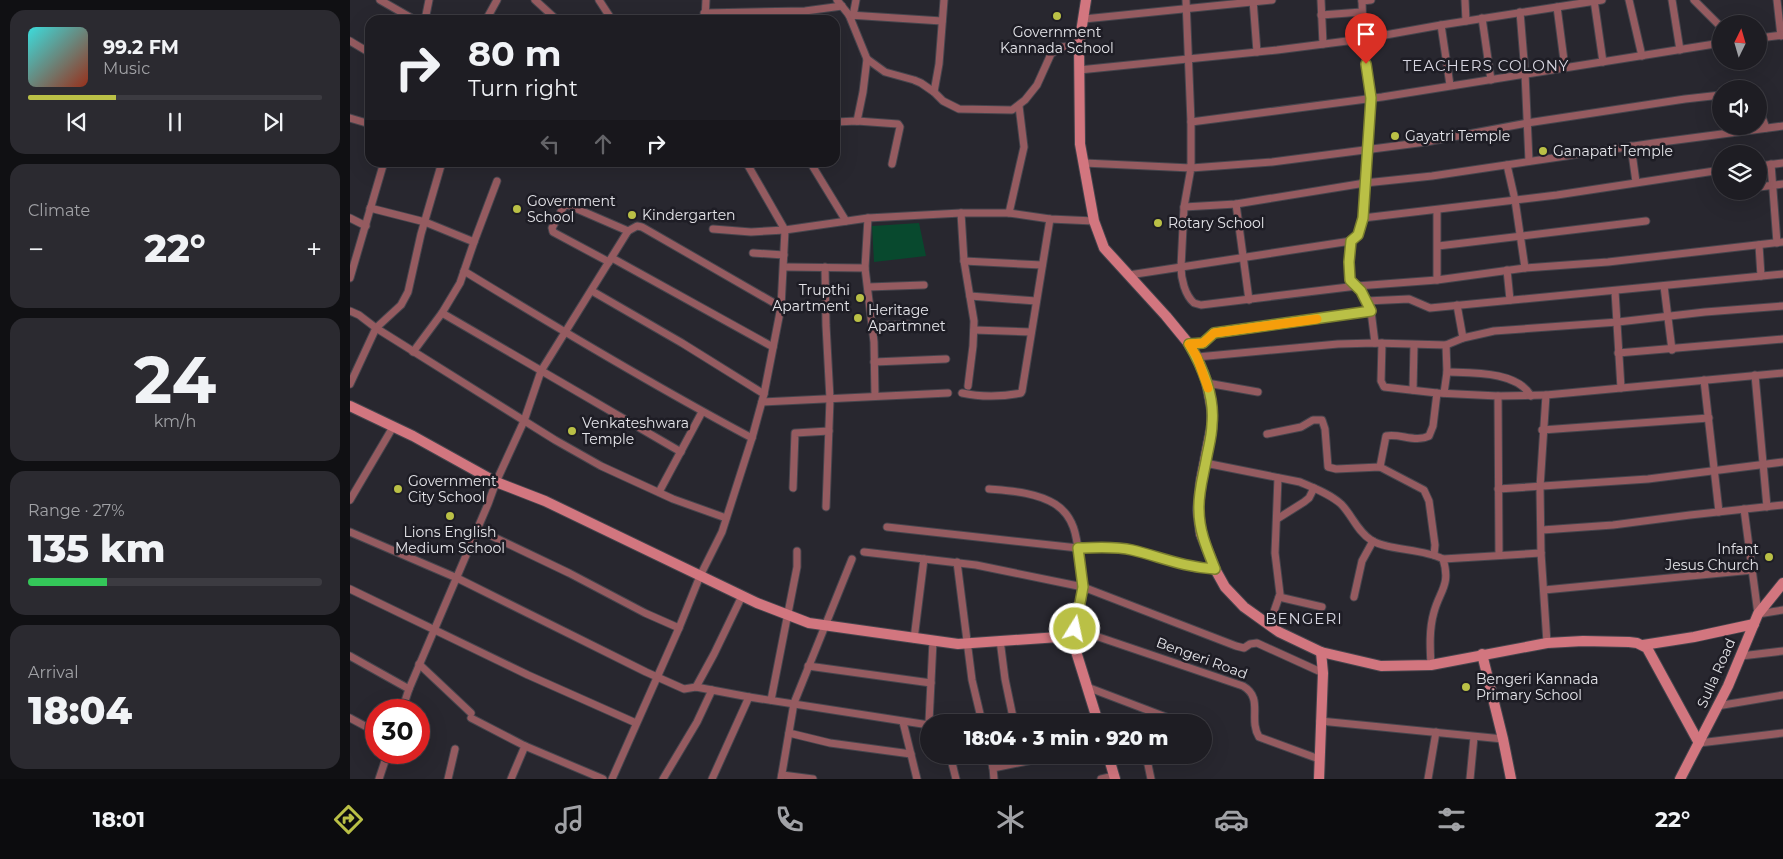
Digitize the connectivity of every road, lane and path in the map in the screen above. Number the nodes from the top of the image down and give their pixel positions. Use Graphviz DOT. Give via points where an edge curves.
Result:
graph roads {
  1 [pos="380,0"];
  2 [pos="429,0"];
  3 [pos="497,0"];
  4 [pos="536,0"];
  5 [pos="599,0"];
  6 [pos="706,0"];
  7 [pos="837,0"];
  8 [pos="856,0"];
  9 [pos="944,0"];
  10 [pos="1086,0"];
  11 [pos="1272,0"];
  12 [pos="1321,0"];
  13 [pos="1362,0"];
  14 [pos="1371,0"];
  15 [pos="1464,0"];
  16 [pos="1597,0"];
  17 [pos="1629,0"];
  18 [pos="1672,0"];
  19 [pos="1694,0"];
  20 [pos="1777,0"];
  21 [pos="1254,1"];
  22 [pos="1186,4"];
  23 [pos="842,6"];
  24 [pos="1557,7"];
  25 [pos="1362,12"];
  26 [pos="1520,12"];
  27 [pos="407,15"];
  28 [pos="426,15"];
  29 [pos="489,15"];
  30 [pos="552,15"];
  31 [pos="609,15"];
  32 [pos="705,15"];
  33 [pos="725,15"];
  34 [pos="851,15"];
  35 [pos="1321,15"];
  36 [pos="1712,17"];
  37 [pos="1482,18"];
  38 [pos="1084,19"];
  39 [pos="942,20"];
  40 [pos="1466,21"];
  41 [pos="1441,25"];
  42 [pos="1782,35"];
  43 [pos="1768,37"];
  44 [pos="1364,39"];
  45 [pos="350,41"];
  46 [pos="1323,44"];
  47 [pos="1079,45"];
  48 [pos="1712,45"];
  49 [pos="365,50"];
  50 [pos="1680,50"];
  51 [pos="1256,52"];
  52 [pos="1642,56"];
  53 [pos="866,59"];
  54 [pos="1188,59"];
  55 [pos="1603,62"];
  56 [pos="1565,68"];
  57 [pos="1079,70"];
  58 [pos="1526,73"];
  59 [pos="1491,80"];
  60 [pos="1450,85"];
  61 [pos="934,92"];
  62 [pos="1712,96"];
  63 [pos="1371,98"];
  64 [pos="1019,106"];
  65 [pos="350,118"];
  66 [pos="856,121"];
  67 [pos="365,122"];
  68 [pos="840,122"];
  69 [pos="1191,122"];
  70 [pos="1527,123"];
  71 [pos="1783,126"];
  72 [pos="1767,128"];
  73 [pos="1714,135"];
  74 [pos="1631,146"];
  75 [pos="1368,148"];
  76 [pos="1529,161"];
  77 [pos="1084,163"];
  78 [pos="1783,163"];
  79 [pos="892,164"];
  80 [pos="1506,164"];
  81 [pos="1771,164"];
  82 [pos="1767,165"];
  83 [pos="382,167"];
  84 [pos="441,167"];
  85 [pos="749,167"];
  86 [pos="813,167"];
  87 [pos="1191,168"];
  88 [pos="1712,171"];
  89 [pos="496,181"];
  90 [pos="1636,182"];
  91 [pos="1365,183"];
  92 [pos="1783,184"];
  93 [pos="1767,186"];
  94 [pos="1772,186"];
  95 [pos="1516,200"];
  96 [pos="1236,204"];
  97 [pos="1184,207"];
  98 [pos="370,208"];
  99 [pos="1437,210"];
  100 [pos="961,213"];
  101 [pos="1009,213"];
  102 [pos="350,218"];
  103 [pos="868,218"];
  104 [pos="1363,218"];
  105 [pos="1050,219"];
  106 [pos="846,221"];
  107 [pos="1094,221"];
  108 [pos="1646,221"];
  109 [pos="425,222"];
  110 [pos="366,226"];
  111 [pos="713,229"];
  112 [pos="785,230"];
  113 [pos="628,231"];
  114 [pos="1521,236"];
  115 [pos="1351,241"];
  116 [pos="474,242"];
  117 [pos="1780,243"];
  118 [pos="1759,245"];
  119 [pos="1438,246"];
  120 [pos="753,253"];
  121 [pos="783,255"];
  122 [pos="1243,256"];
  123 [pos="610,260"];
  124 [pos="964,261"];
  125 [pos="1042,265"];
  126 [pos="1181,266"];
  127 [pos="784,267"];
  128 [pos="825,267"];
  129 [pos="866,268"];
  130 [pos="1525,268"];
  131 [pos="1507,270"];
  132 [pos="464,271"];
  133 [pos="1783,274"];
  134 [pos="1129,275"];
  135 [pos="1761,276"];
  136 [pos="350,278"];
  137 [pos="1437,280"];
  138 [pos="924,285"];
  139 [pos="1357,286"];
  140 [pos="1664,286"];
  141 [pos="868,287"];
  142 [pos="782,289"];
  143 [pos="592,290"];
  144 [pos="1615,291"];
  145 [pos="970,296"];
  146 [pos="1249,300"];
  147 [pos="1510,300"];
  148 [pos="1036,301"];
  149 [pos="1366,301"];
  150 [pos="1457,305"];
  151 [pos="1783,306"];
  152 [pos="781,307"];
  153 [pos="350,311"];
  154 [pos="1371,311"];
  155 [pos="442,313"];
  156 [pos="1669,316"];
  157 [pos="1618,322"];
  158 [pos="908,324"];
  159 [pos="872,326"];
  160 [pos="376,328"];
  161 [pos="974,330"];
  162 [pos="565,332"];
  163 [pos="1031,332"];
  164 [pos="1463,338"];
  165 [pos="1783,339"];
  166 [pos="1379,343"];
  167 [pos="1189,344"];
  168 [pos="1414,345"];
  169 [pos="1446,345"];
  170 [pos="773,347"];
  171 [pos="1672,350"];
  172 [pos="413,352"];
  173 [pos="1618,353"];
  174 [pos="1197,357"];
  175 [pos="946,359"];
  176 [pos="874,362"];
  177 [pos="541,371"];
  178 [pos="1447,372"];
  179 [pos="1783,373"];
  180 [pos="1755,375"];
  181 [pos="1704,380"];
  182 [pos="1207,383"];
  183 [pos="350,384"];
  184 [pos="968,386"];
  185 [pos="1621,388"];
  186 [pos="1413,390"];
  187 [pos="1258,392"];
  188 [pos="948,393"];
  189 [pos="962,393"];
  190 [pos="1440,393"];
  191 [pos="1546,395"];
  192 [pos="875,396"];
  193 [pos="1498,396"];
  194 [pos="1532,396"];
  195 [pos="763,398"];
  196 [pos="830,399"];
  197 [pos="350,406"];
  198 [pos="702,412"];
  199 [pos="1709,418"];
  200 [pos="524,421"];
  201 [pos="393,426"];
  202 [pos="1542,430"];
  203 [pos="829,431"];
  204 [pos="1267,434"];
  205 [pos="752,438"];
  206 [pos="681,452"];
  207 [pos="1783,462"];
  208 [pos="1205,463"];
  209 [pos="1763,465"];
  210 [pos="1380,467"];
  211 [pos="1714,470"];
  212 [pos="1278,478"];
  213 [pos="496,482"];
  214 [pos="1540,487"];
  215 [pos="793,488"];
  216 [pos="1314,488"];
  217 [pos="988,489"];
  218 [pos="1498,490"];
  219 [pos="659,492"];
  220 [pos="350,500"];
  221 [pos="1783,505"];
  222 [pos="826,507"];
  223 [pos="1767,507"];
  224 [pos="1744,509"];
  225 [pos="1719,512"];
  226 [pos="726,518"];
  227 [pos="1277,519"];
  228 [pos="887,527"];
  229 [pos="477,529"];
  230 [pos="1542,530"];
  231 [pos="350,532"];
  232 [pos="1373,541"];
  233 [pos="1078,548"];
  234 [pos="797,552"];
  235 [pos="864,552"];
  236 [pos="1541,553"];
  237 [pos="1434,555"];
  238 [pos="1499,555"];
  239 [pos="852,559"];
  240 [pos="924,559"];
  241 [pos="1442,559"];
  242 [pos="957,562"];
  243 [pos="1215,569"];
  244 [pos="1753,570"];
  245 [pos="700,576"];
  246 [pos="457,578"];
  247 [pos="1783,583"];
  248 [pos="1083,587"];
  249 [pos="350,589"];
  250 [pos="1544,590"];
  251 [pos="742,596"];
  252 [pos="1280,597"];
  253 [pos="1354,597"];
  254 [pos="1322,606"];
  255 [pos="1783,610"];
  256 [pos="1758,614"];
  257 [pos="788,615"];
  258 [pos="1754,624"];
  259 [pos="824,625"];
  260 [pos="1269,626"];
  261 [pos="679,628"];
  262 [pos="435,629"];
  263 [pos="1075,629"];
  264 [pos="914,639"];
  265 [pos="1069,639"];
  266 [pos="1000,640"];
  267 [pos="933,642"];
  268 [pos="968,643"];
  269 [pos="1547,643"];
  270 [pos="1643,645"];
  271 [pos="1783,651"];
  272 [pos="1321,652"];
  273 [pos="1482,654"];
  274 [pos="350,656"];
  275 [pos="1741,656"];
  276 [pos="420,664"];
  277 [pos="1431,664"];
  278 [pos="808,666"];
  279 [pos="1323,673"];
  280 [pos="657,677"];
  281 [pos="931,683"];
  282 [pos="696,687"];
  283 [pos="1087,687"];
  284 [pos="409,689"];
  285 [pos="712,690"];
  286 [pos="1783,695"];
  287 [pos="750,697"];
  288 [pos="406,699"];
  289 [pos="773,700"];
  290 [pos="792,702"];
  291 [pos="1717,706"];
  292 [pos="929,714"];
  293 [pos="980,714"];
  294 [pos="1012,714"];
  295 [pos="1095,714"];
  296 [pos="1158,714"];
  297 [pos="350,718"];
  298 [pos="1320,721"];
  299 [pos="903,722"];
  300 [pos="636,723"];
  301 [pos="920,723"];
  302 [pos="365,726"];
  303 [pos="1436,732"];
  304 [pos="1783,733"];
  305 [pos="789,734"];
  306 [pos="1474,737"];
  307 [pos="1503,739"];
  308 [pos="1699,743"];
  309 [pos="525,746"];
  310 [pos="455,749"];
  311 [pos="911,754"];
  312 [pos="1319,759"];
  313 [pos="384,764"];
  314 [pos="952,764"];
  315 [pos="992,764"];
  316 [pos="1004,764"];
  317 [pos="1110,764"];
  318 [pos="1148,764"];
  319 [pos="993,768"];
  320 [pos="782,777"];
  321 [pos="1114,777"];
  322 [pos="379,779"];
  323 [pos="448,779"];
  324 [pos="511,779"];
  325 [pos="603,779"];
  326 [pos="612,779"];
  327 [pos="663,779"];
  328 [pos="712,779"];
  329 [pos="813,779"];
  330 [pos="917,779"];
  331 [pos="956,779"];
  332 [pos="994,779"];
  333 [pos="1101,779"];
  334 [pos="1151,779"];
  335 [pos="1319,779"];
  336 [pos="1428,779"];
  337 [pos="1470,779"];
  338 [pos="1511,779"];
  339 [pos="1680,779"];
  1 -- 27 [label="street"];
  2 -- 28 [label="street"];
  3 -- 29 [label="street"];
  4 -- 30 [label="street"];
  5 -- 31 [label="street"];
  6 -- 32 [label="street"];
  7 -- 23 [label="street"];
  8 -- 34 [label="street"];
  9 -- 39 [label="street"];
  10 -- 38 [label="main road"];
  11 -- 21 [label="street"];
  12 -- 35 [label="street"];
  13 -- 14 [label="street"];
  13 -- 25 [label="street"];
  15 -- 40 [label="street"];
  16 -- 24 [label="street"];
  16 -- 55 [label="street"];
  17 -- 52 [label="street"];
  18 -- 50 [label="street"];
  19 -- 36 [label="street"];
  20 -- 42 [label="street"];
  21 -- 22 [label="street"];
  21 -- 51 [label="street"];
  22 -- 38 [label="street"];
  22 -- 54 [label="street"];
  23 -- 33 [label="street"];
  23 -- 34 [label="street"];
  24 -- 26 [label="street"];
  24 -- 56 [label="street"];
  25 -- 35 [label="street"];
  25 -- 44 [label="street"];
  26 -- 37 [label="street"];
  26 -- 58 [label="street"];
  34 -- 39 [label="street"];
  34 -- 53 [label="street"];
  35 -- 46 [label="street"];
  37 -- 40 [label="street"];
  37 -- 59 [label="street"];
  38 -- 47 [label="main road"];
  39 -- 61 [label="street"];
  40 -- 41 [label="street"];
  41 -- 44 [label="street"];
  41 -- 60 [label="street"];
  42 -- 43 [label="street"];
  44 -- 46 [label="street"];
  44 -- 63 [label="street"];
  45 -- 49 [label="street"];
  46 -- 51 [label="street"];
  47 -- 57 [label="main road"];
  47 -- 64 [label="street" via="1061,47 1051,54 1037,85"];
  48 -- 50 [label="street"];
  50 -- 52 [label="street"];
  51 -- 54 [label="street"];
  52 -- 55 [label="street"];
  53 -- 61 [label="street" via="885,72 914,80"];
  53 -- 66 [label="street"];
  54 -- 57 [label="street"];
  54 -- 69 [label="street"];
  55 -- 56 [label="street"];
  56 -- 58 [label="street"];
  57 -- 77 [label="main road" via="1080,144"];
  58 -- 59 [label="street"];
  58 -- 70 [label="street"];
  59 -- 60 [label="street"];
  60 -- 63 [label="street"];
  61 -- 64 [label="street" via="943,101 959,108 1012,110"];
  62 -- 70 [label="street"];
  63 -- 69 [label="street"];
  63 -- 75 [label="street"];
  64 -- 101 [label="street" via="1024,147"];
  65 -- 67 [label="street"];
  66 -- 68 [label="street"];
  66 -- 79 [label="street" via="899,125"];
  69 -- 87 [label="street"];
  70 -- 75 [label="street" via="1426,142"];
  70 -- 76 [label="street"];
  71 -- 72 [label="street"];
  73 -- 74 [label="street"];
  74 -- 76 [label="street"];
  74 -- 90 [label="street"];
  75 -- 87 [label="street" via="1272,162"];
  75 -- 91 [label="street"];
  76 -- 80 [label="street"];
  77 -- 87 [label="street"];
  77 -- 107 [label="main road"];
  78 -- 81 [label="street"];
  80 -- 91 [label="street"];
  80 -- 95 [label="street"];
  81 -- 82 [label="street"];
  81 -- 94 [label="street"];
  83 -- 98 [label="street"];
  84 -- 109 [label="street"];
  85 -- 112 [label="street"];
  86 -- 106 [label="street"];
  87 -- 97 [label="street"];
  88 -- 90 [label="street"];
  89 -- 116 [label="street"];
  90 -- 95 [label="street"];
  91 -- 96 [label="street"];
  91 -- 104 [label="street"];
  92 -- 94 [label="street"];
  93 -- 94 [label="street"];
  94 -- 117 [label="street"];
  95 -- 99 [label="street"];
  95 -- 114 [label="street"];
  96 -- 97 [label="street"];
  96 -- 122 [label="street"];
  97 -- 126 [label="street"];
  98 -- 109 [label="street"];
  98 -- 110 [label="street"];
  99 -- 104 [label="street"];
  99 -- 119 [label="street"];
  100 -- 101 [label="street"];
  100 -- 103 [label="street"];
  100 -- 124 [label="street"];
  101 -- 105 [label="street"];
  102 -- 110 [label="street"];
  103 -- 106 [label="street"];
  103 -- 129 [label="street"];
  104 -- 115 [label="street" via="1358,235"];
  105 -- 107 [label="street"];
  105 -- 125 [label="street"];
  106 -- 112 [label="street"];
  107 -- 134 [label="main road" via="1104,248"];
  108 -- 114 [label="street"];
  109 -- 116 [label="street"];
  109 -- 160 [label="street" via="408,292 401,305"];
  110 -- 136 [label="street"];
  111 -- 112 [label="street"];
  112 -- 121 [label="street"];
  113 -- 123 [label="street"];
  113 -- 123 [label="street" via="564,206 553,232"];
  113 -- 152 [label="street" via="642,227"];
  114 -- 119 [label="street"];
  114 -- 130 [label="street"];
  115 -- 122 [label="street"];
  115 -- 139 [label="street" via="1349,274"];
  116 -- 132 [label="street"];
  117 -- 118 [label="street"];
  118 -- 130 [label="street"];
  118 -- 135 [label="street"];
  119 -- 137 [label="street"];
  120 -- 121 [label="street"];
  121 -- 127 [label="street"];
  121 -- 142 [label="street" via="778,288"];
  122 -- 126 [label="street"];
  122 -- 146 [label="street"];
  123 -- 143 [label="street"];
  123 -- 170 [label="street"];
  124 -- 125 [label="street"];
  124 -- 145 [label="street"];
  125 -- 148 [label="street"];
  126 -- 134 [label="street"];
  126 -- 146 [label="street" via="1186,294 1194,304"];
  127 -- 128 [label="street"];
  127 -- 142 [label="street"];
  128 -- 129 [label="street"];
  128 -- 196 [label="street"];
  129 -- 141 [label="street"];
  130 -- 131 [label="street"];
  131 -- 137 [label="street"];
  131 -- 147 [label="street"];
  132 -- 155 [label="street"];
  132 -- 162 [label="street"];
  133 -- 135 [label="street"];
  134 -- 167 [label="main road"];
  135 -- 140 [label="street"];
  137 -- 139 [label="street"];
  138 -- 141 [label="street"];
  139 -- 146 [label="street"];
  139 -- 149 [label="street"];
  140 -- 144 [label="street"];
  140 -- 156 [label="street"];
  141 -- 159 [label="street"];
  142 -- 152 [label="street"];
  143 -- 162 [label="street"];
  143 -- 195 [label="street" via="682,343"];
  144 -- 147 [label="street"];
  144 -- 157 [label="street"];
  145 -- 148 [label="street"];
  145 -- 161 [label="street"];
  147 -- 150 [label="street"];
  148 -- 163 [label="street"];
  149 -- 150 [label="street" via="1409,299 1430,308"];
  149 -- 154 [label="street"];
  150 -- 164 [label="street"];
  151 -- 156 [label="street"];
  152 -- 170 [label="street"];
  153 -- 160 [label="street"];
  154 -- 166 [label="street"];
  154 -- 167 [label="street" via="1214,333 1203,343"];
  155 -- 172 [label="street"];
  155 -- 177 [label="street"];
  156 -- 157 [label="street"];
  156 -- 171 [label="street"];
  157 -- 164 [label="street" via="1494,331"];
  157 -- 173 [label="street"];
  158 -- 159 [label="street"];
  159 -- 176 [label="street"];
  160 -- 172 [label="street"];
  160 -- 183 [label="street"];
  161 -- 163 [label="street"];
  161 -- 184 [label="street"];
  162 -- 177 [label="street"];
  162 -- 198 [label="street"];
  163 -- 189 [label="street" via="1021,393"];
  164 -- 169 [label="street"];
  165 -- 171 [label="street"];
  166 -- 168 [label="street"];
  166 -- 174 [label="street"];
  166 -- 186 [label="street" via="1382,386"];
  167 -- 174 [label="main road"];
  168 -- 169 [label="street"];
  168 -- 186 [label="street"];
  169 -- 178 [label="street"];
  170 -- 195 [label="street"];
  171 -- 173 [label="street"];
  172 -- 200 [label="street"];
  173 -- 185 [label="street"];
  174 -- 182 [label="main road"];
  175 -- 176 [label="street"];
  176 -- 192 [label="street"];
  177 -- 200 [label="street"];
  177 -- 206 [label="street"];
  178 -- 190 [label="street"];
  178 -- 194 [label="street" via="1496,374 1527,388"];
  179 -- 180 [label="street"];
  180 -- 181 [label="street"];
  180 -- 209 [label="street"];
  181 -- 185 [label="street"];
  181 -- 199 [label="street"];
  182 -- 187 [label="street"];
  182 -- 208 [label="main road" via="1213,418"];
  185 -- 191 [label="street"];
  186 -- 190 [label="street"];
  188 -- 192 [label="street"];
  190 -- 193 [label="street"];
  190 -- 210 [label="street" via="1429,436 1386,436"];
  191 -- 194 [label="street"];
  191 -- 202 [label="street"];
  192 -- 196 [label="street"];
  193 -- 194 [label="street"];
  193 -- 218 [label="street"];
  195 -- 196 [label="street"];
  195 -- 205 [label="street"];
  196 -- 203 [label="street"];
  197 -- 201 [label="main road"];
  198 -- 205 [label="street"];
  198 -- 206 [label="street"];
  199 -- 202 [label="street"];
  199 -- 211 [label="street"];
  200 -- 213 [label="street"];
  200 -- 219 [label="street" via="600,466"];
  201 -- 213 [label="main road"];
  201 -- 220 [label="street"];
  202 -- 214 [label="street"];
  203 -- 215 [label="street" via="795,433"];
  203 -- 222 [label="street"];
  204 -- 210 [label="street" via="1322,420 1328,467"];
  205 -- 226 [label="street"];
  206 -- 219 [label="street"];
  207 -- 209 [label="street"];
  208 -- 212 [label="street"];
  208 -- 243 [label="main road" via="1199,518 1201,534"];
  209 -- 211 [label="street"];
  209 -- 223 [label="street"];
  210 -- 237 [label="street" via="1427,494"];
  211 -- 214 [label="street" via="1648,479"];
  211 -- 225 [label="street"];
  212 -- 216 [label="street"];
  212 -- 227 [label="street"];
  213 -- 229 [label="street"];
  213 -- 245 [label="main road" via="545,501"];
  214 -- 218 [label="street"];
  214 -- 230 [label="street"];
  216 -- 227 [label="street" via="1309,498"];
  216 -- 232 [label="street" via="1341,504"];
  217 -- 233 [label="street" via="1023,492 1048,500 1063,510 1070,520"];
  218 -- 238 [label="street"];
  219 -- 226 [label="street"];
  221 -- 223 [label="street"];
  223 -- 224 [label="street"];
  224 -- 225 [label="street"];
  224 -- 244 [label="street"];
  225 -- 230 [label="street"];
  226 -- 245 [label="street"];
  227 -- 252 [label="street" via="1275,553"];
  228 -- 233 [label="street"];
  229 -- 246 [label="street"];
  229 -- 261 [label="street"];
  230 -- 236 [label="street"];
  231 -- 246 [label="street"];
  232 -- 237 [label="street"];
  232 -- 253 [label="street" via="1362,561"];
  233 -- 243 [label="street" via="1116,547 1195,568"];
  233 -- 248 [label="street"];
  234 -- 257 [label="street"];
  235 -- 240 [label="street"];
  236 -- 238 [label="street"];
  236 -- 250 [label="street"];
  237 -- 241 [label="street"];
  238 -- 241 [label="street"];
  239 -- 259 [label="street"];
  240 -- 242 [label="street"];
  240 -- 264 [label="street"];
  241 -- 277 [label="street" via="1446,582 1434,613"];
  242 -- 248 [label="street"];
  242 -- 268 [label="street"];
  243 -- 260 [label="main road" via="1225,587"];
  244 -- 250 [label="street"];
  244 -- 256 [label="street"];
  245 -- 251 [label="main road"];
  245 -- 261 [label="street"];
  246 -- 262 [label="street"];
  246 -- 280 [label="street"];
  247 -- 256 [label="main road, Sulla Road"];
  248 -- 263 [label="street"];
  248 -- 279 [label="street" via="1236,646 1244,648 1257,643"];
  249 -- 262 [label="street"];
  250 -- 269 [label="street"];
  251 -- 257 [label="main road"];
  251 -- 282 [label="street"];
  252 -- 254 [label="street"];
  252 -- 260 [label="street"];
  255 -- 256 [label="street"];
  256 -- 258 [label="main road, Sulla Road"];
  257 -- 259 [label="main road"];
  257 -- 289 [label="street"];
  258 -- 270 [label="main road"];
  258 -- 275 [label="main road, Sulla Road"];
  259 -- 264 [label="main road"];
  259 -- 278 [label="street"];
  260 -- 272 [label="main road"];
  261 -- 280 [label="street"];
  262 -- 276 [label="street"];
  262 -- 300 [label="street"];
  263 -- 265 [label="street"];
  263 -- 312 [label="street, Bengeri Road" via="1243,686 1255,700 1255,726 1259,737"];
  264 -- 267 [label="main road"];
  265 -- 266 [label="main road"];
  265 -- 283 [label="main road" via="1074,645"];
  266 -- 268 [label="main road"];
  266 -- 294 [label="street"];
  267 -- 268 [label="main road"];
  267 -- 281 [label="street"];
  268 -- 293 [label="street"];
  269 -- 270 [label="main road" via="1605,640"];
  269 -- 273 [label="main road"];
  270 -- 308 [label="main road"];
  271 -- 275 [label="street"];
  272 -- 277 [label="main road" via="1381,666"];
  272 -- 279 [label="main road"];
  273 -- 277 [label="main road"];
  273 -- 307 [label="main road"];
  274 -- 284 [label="street"];
  275 -- 291 [label="main road, Sulla Road"];
  276 -- 284 [label="street"];
  276 -- 309 [label="street" via="471,716"];
  278 -- 281 [label="street"];
  278 -- 290 [label="street"];
  279 -- 298 [label="main road"];
  280 -- 282 [label="street" via="684,689"];
  280 -- 300 [label="street"];
  281 -- 292 [label="street"];
  282 -- 285 [label="street"];
  283 -- 295 [label="main road"];
  283 -- 296 [label="street"];
  284 -- 288 [label="street"];
  285 -- 287 [label="street"];
  285 -- 327 [label="street"];
  286 -- 291 [label="street"];
  287 -- 289 [label="street"];
  287 -- 328 [label="street"];
  289 -- 290 [label="street"];
  290 -- 299 [label="street"];
  290 -- 305 [label="street"];
  291 -- 308 [label="main road, Sulla Road"];
  297 -- 302 [label="street"];
  298 -- 303 [label="street"];
  298 -- 312 [label="main road"];
  299 -- 301 [label="street"];
  299 -- 311 [label="street"];
  300 -- 326 [label="street"];
  303 -- 306 [label="street"];
  303 -- 336 [label="street"];
  304 -- 308 [label="street"];
  305 -- 311 [label="street"];
  305 -- 320 [label="street"];
  306 -- 307 [label="street"];
  306 -- 337 [label="street"];
  307 -- 338 [label="main road"];
  308 -- 339 [label="main road, Sulla Road"];
  309 -- 324 [label="street"];
  309 -- 325 [label="street"];
  310 -- 323 [label="street"];
  311 -- 330 [label="street"];
  312 -- 335 [label="main road"];
  313 -- 322 [label="street"];
  314 -- 331 [label="street"];
  315 -- 319 [label="street"];
  316 -- 319 [label="street"];
  317 -- 321 [label="main road"];
  318 -- 334 [label="street"];
  319 -- 332 [label="street"];
  320 -- 329 [label="street"];
  321 -- 333 [label="street"];
}
